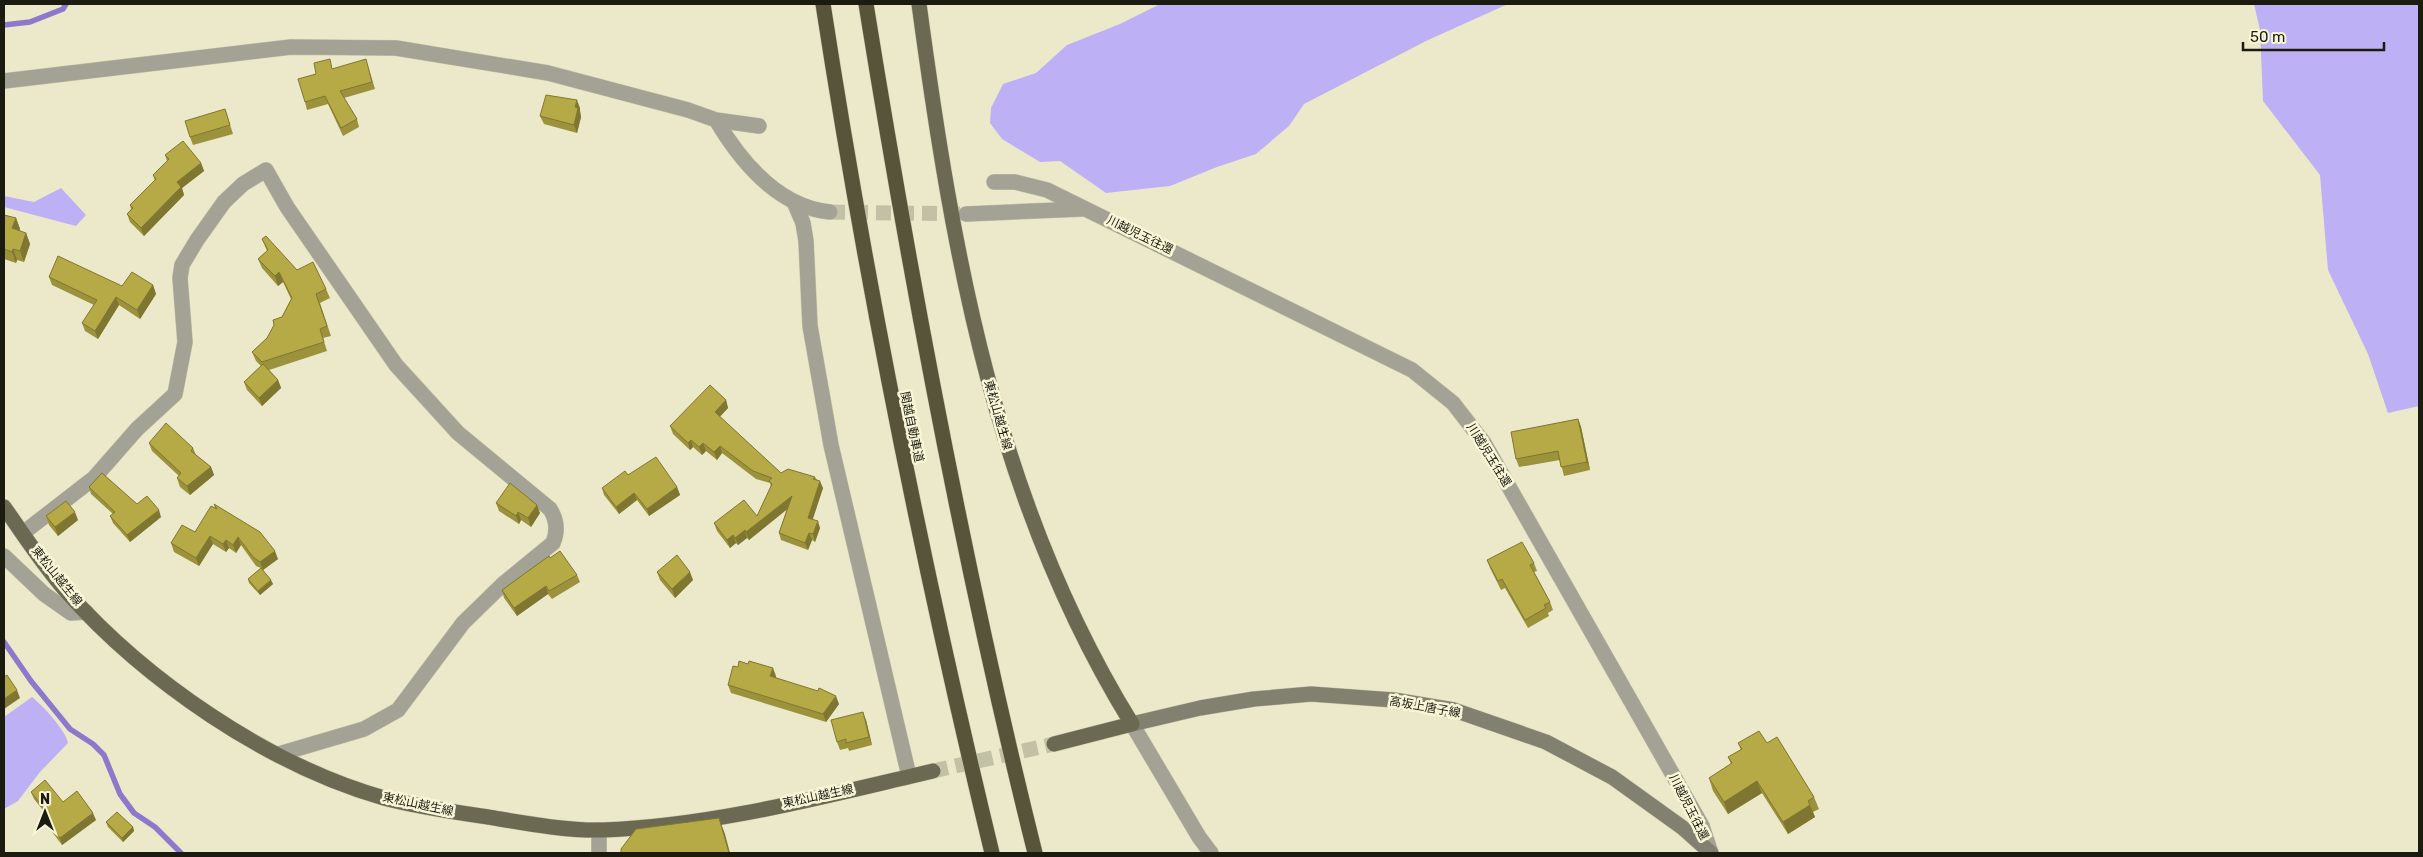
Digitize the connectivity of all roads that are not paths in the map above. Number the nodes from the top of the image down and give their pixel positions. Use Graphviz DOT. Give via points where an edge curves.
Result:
graph roads {
  1 [pos="823,4"];
  2 [pos="866,4"];
  3 [pos="919,4"];
  4 [pos="4,80"];
  5 [pos="716,120"];
  6 [pos="759,126"];
  7 [pos="994,182"];
  8 [pos="794,202"];
  9 [pos="1084,209"];
  10 [pos="830,212"];
  11 [pos="966,214"];
  12 [pos="4,507"];
  13 [pos="23,533"];
  14 [pos="4,556"];
  15 [pos="86,612"];
  16 [pos="1132,724"];
  17 [pos="1054,744"];
  18 [pos="279,754"];
  19 [pos="933,771"];
  20 [pos="909,776"];
  21 [pos="600,830"];
  22 [pos="599,853"];
  23 [pos="992,853"];
  24 [pos="1035,853"];
  25 [pos="1211,853"];
  26 [pos="1711,853"];
  1 -- 23 [label="highway, 関越自動車道" via="883,359"];
  2 -- 24 [label="highway" via="962,537"];
  3 -- 16 [label="main road, 東松山越生線" via="939,149 980,354 1014,467 1061,592 1089,650"];
  4 -- 5 [label="street" via="291,47 396,48 548,73"];
  5 -- 6 [label="street"];
  5 -- 8 [label="street" via="735,152 768,185"];
  7 -- 9 [label="street, 川越児玉往還" via="1015,182 1047,190"];
  8 -- 10 [label="street" via="811,210"];
  8 -- 20 [label="street" via="806,241 810,326 831,444"];
  9 -- 11 [label="street"];
  9 -- 26 [label="street, 川越児玉往還" via="1412,370 1453,403 1484,443 1702,826"];
  12 -- 13 [label="main road, 東松山越生線"];
  13 -- 15 [label="main road, 東松山越生線" via="65,590"];
  13 -- 18 [label="street" via="94,478 137,429 174,394 185,342 180,278 182,265 224,202 266,170 396,365 458,433 550,509 555,516 557,533 553,543 503,584 463,623 398,710 364,729"];
  14 -- 15 [label="street" via="44,594 71,613"];
  15 -- 18 [label="main road, 東松山越生線" via="132,658 227,726"];
  16 -- 17 [label="main road"];
  16 -- 25 [label="street"];
  16 -- 26 [label="main road, 高坂上唐子線" via="1245,700 1311,694 1394,700 1454,710 1546,742 1612,777 1683,828"];
  18 -- 21 [label="main road, 東松山越生線" via="320,774 384,798 512,821"];
  19 -- 20 [label="main road, 東松山越生線"];
  20 -- 21 [label="main road, 東松山越生線" via="724,817"];
  21 -- 22 [label="street"];
}
